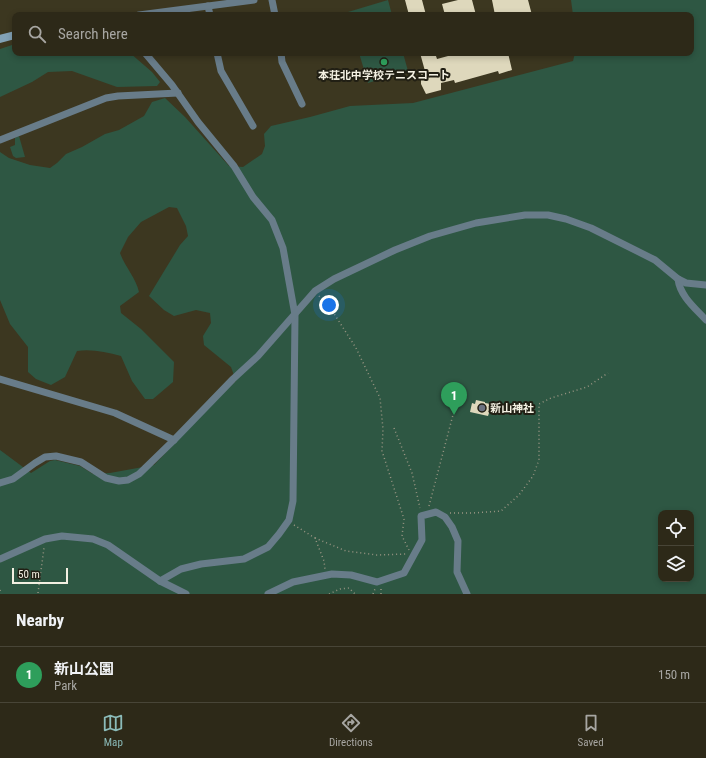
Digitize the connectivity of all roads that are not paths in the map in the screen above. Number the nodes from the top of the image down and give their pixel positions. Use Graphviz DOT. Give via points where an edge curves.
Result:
graph roads {
  1 [pos="254,0"];
  2 [pos="272,0"];
  3 [pos="208,6"];
  4 [pos="162,12"];
  5 [pos="209,12"];
  6 [pos="274,12"];
  7 [pos="12,36"];
  8 [pos="0,39"];
  9 [pos="148,56"];
  10 [pos="218,56"];
  11 [pos="281,56"];
  12 [pos="178,92"];
  13 [pos="302,104"];
  14 [pos="254,126"];
  15 [pos="0,140"];
  16 [pos="678,279"];
  17 [pos="706,285"];
  18 [pos="295,315"];
  19 [pos="706,320"];
  20 [pos="0,379"];
  21 [pos="174,440"];
  22 [pos="0,483"];
  23 [pos="0,559"];
  24 [pos="160,581"];
  25 [pos="186,594"];
  26 [pos="268,594"];
  27 [pos="467,594"];
  1 -- 3 [label="street"];
  2 -- 6 [label="street"];
  3 -- 4 [label="street"];
  3 -- 5 [label="street"];
  7 -- 8 [label="street"];
  9 -- 12 [label="street"];
  10 -- 14 [label="street" via="221,71"];
  11 -- 13 [label="street"];
  12 -- 15 [label="street" via="106,98"];
  12 -- 18 [label="street" via="272,220 283,248"];
  16 -- 17 [label="street" via="686,283"];
  16 -- 18 [label="street" via="655,260 591,228 548,215 525,215 476,223 430,236 395,250 334,279 315,292"];
  16 -- 19 [label="street" via="686,298"];
  18 -- 21 [label="street"];
  18 -- 24 [label="street" via="293,501 289,520 268,547 244,559 181,569"];
  20 -- 21 [label="street" via="115,413"];
  21 -- 22 [label="street" via="139,474 128,480 106,478 81,462 56,456 45,457 13,479"];
  23 -- 24 [label="street" via="45,539 62,536 94,539 108,544"];
  24 -- 25 [label="street"];
  26 -- 27 [label="street" via="293,582 326,575 351,575 377,582 404,573 422,540 424,515 436,512 445,517 458,541 457,572"];
}
